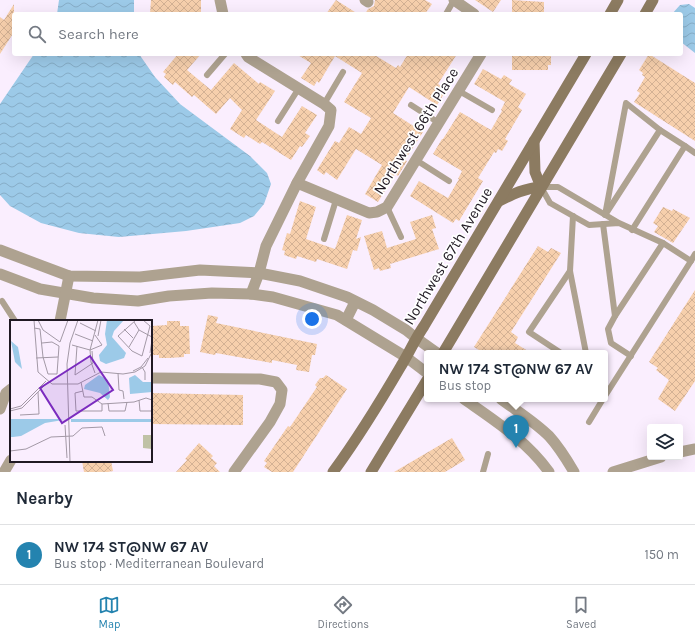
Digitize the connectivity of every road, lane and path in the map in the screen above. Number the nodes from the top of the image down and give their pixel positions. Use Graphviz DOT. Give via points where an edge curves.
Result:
graph roads {
  1 [pos="220,0"];
  2 [pos="618,0"];
  3 [pos="653,0"];
  4 [pos="457,1"];
  5 [pos="223,12"];
  6 [pos="448,12"];
  7 [pos="471,12"];
  8 [pos="611,12"];
  9 [pos="646,12"];
  10 [pos="223,56"];
  11 [pos="247,56"];
  12 [pos="480,56"];
  13 [pos="585,56"];
  14 [pos="620,56"];
  15 [pos="343,72"];
  16 [pos="207,75"];
  17 [pos="299,88"];
  18 [pos="459,91"];
  19 [pos="324,104"];
  20 [pos="411,105"];
  21 [pos="492,110"];
  22 [pos="278,120"];
  23 [pos="439,122"];
  24 [pos="660,130"];
  25 [pos="534,141"];
  26 [pos="685,146"];
  27 [pos="695,153"];
  28 [pos="416,160"];
  29 [pos="449,181"];
  30 [pos="297,183"];
  31 [pos="541,187"];
  32 [pos="336,200"];
  33 [pos="499,201"];
  34 [pos="388,207"];
  35 [pos="605,215"];
  36 [pos="573,216"];
  37 [pos="619,223"];
  38 [pos="603,224"];
  39 [pos="632,230"];
  40 [pos="401,237"];
  41 [pos="324,239"];
  42 [pos="662,243"];
  43 [pos="0,250"];
  44 [pos="695,254"];
  45 [pos="691,261"];
  46 [pos="570,270"];
  47 [pos="259,273"];
  48 [pos="0,274"];
  49 [pos="69,276"];
  50 [pos="66,294"];
  51 [pos="250,294"];
  52 [pos="2,301"];
  53 [pos="356,302"];
  54 [pos="615,316"];
  55 [pos="14,320"];
  56 [pos="60,320"];
  57 [pos="346,320"];
  58 [pos="416,338"];
  59 [pos="433,350"];
  60 [pos="445,350"];
  61 [pos="556,350"];
  62 [pos="585,350"];
  63 [pos="631,356"];
  64 [pos="406,357"];
  65 [pos="424,371"];
  66 [pos="152,378"];
  67 [pos="424,385"];
  68 [pos="10,390"];
  69 [pos="608,391"];
  70 [pos="468,402"];
  71 [pos="506,402"];
  72 [pos="601,402"];
  73 [pos="0,408"];
  74 [pos="589,422"];
  75 [pos="695,449"];
  76 [pos="683,451"];
  77 [pos="488,454"];
  78 [pos="651,460"];
  79 [pos="234,472"];
  80 [pos="333,472"];
  81 [pos="371,472"];
  82 [pos="482,472"];
  83 [pos="549,472"];
  84 [pos="574,472"];
  85 [pos="613,472"];
  1 -- 5 [label="street"];
  2 -- 8 [label="main road"];
  3 -- 9 [label="main road"];
  4 -- 6 [label="lane"];
  4 -- 7 [label="street"];
  10 -- 16 [label="lane"];
  11 -- 17 [label="street"];
  12 -- 18 [label="street, Northwest 66th Place"];
  13 -- 25 [label="main road, Northwest 67th Avenue"];
  14 -- 31 [label="main road"];
  15 -- 19 [label="lane"];
  17 -- 19 [label="street"];
  17 -- 22 [label="lane"];
  18 -- 21 [label="lane"];
  18 -- 23 [label="street, Northwest 66th Place"];
  19 -- 30 [label="street" via="331,110 329,126"];
  20 -- 23 [label="lane"];
  23 -- 28 [label="street, Northwest 66th Place"];
  24 -- 26 [label="lane"];
  24 -- 35 [label="lane"];
  24 -- 35 [label="lane" via="626,103"];
  25 -- 31 [label="main road" via="535,172"];
  25 -- 33 [label="main road, Northwest 67th Avenue"];
  26 -- 27 [label="lane"];
  26 -- 39 [label="lane"];
  28 -- 29 [label="lane"];
  28 -- 34 [label="street, Northwest 66th Place"];
  30 -- 32 [label="street"];
  30 -- 47 [label="street" via="266,246"];
  31 -- 33 [label="main road" via="524,189"];
  31 -- 35 [label="lane" via="558,186"];
  31 -- 36 [label="lane" via="550,203"];
  31 -- 60 [label="main road"];
  32 -- 34 [label="street, Northwest 66th Place" via="369,213"];
  32 -- 41 [label="lane"];
  33 -- 58 [label="main road, Northwest 67th Avenue"];
  34 -- 40 [label="lane"];
  35 -- 37 [label="lane"];
  36 -- 38 [label="lane" via="588,225"];
  36 -- 46 [label="lane"];
  37 -- 38 [label="lane"];
  37 -- 39 [label="lane"];
  38 -- 54 [label="lane"];
  39 -- 42 [label="lane"];
  42 -- 45 [label="lane"];
  42 -- 54 [label="lane"];
  43 -- 49 [label="street"];
  44 -- 45 [label="lane"];
  45 -- 63 [label="lane"];
  46 -- 61 [label="lane" via="529,332"];
  46 -- 62 [label="lane"];
  47 -- 49 [label="street" via="200,270 140,277"];
  47 -- 51 [label="street"];
  47 -- 53 [label="street" via="300,281"];
  48 -- 50 [label="street" via="40,289"];
  49 -- 50 [label="street"];
  50 -- 51 [label="street" via="138,300 212,293"];
  50 -- 56 [label="street"];
  51 -- 57 [label="street" via="306,306"];
  52 -- 55 [label="lane"];
  53 -- 57 [label="street"];
  53 -- 58 [label="street"];
  54 -- 63 [label="lane" via="608,329 611,343"];
  57 -- 64 [label="street"];
  58 -- 59 [label="street"];
  58 -- 64 [label="main road, Northwest 67th Avenue"];
  63 -- 69 [label="lane"];
  64 -- 65 [label="street"];
  64 -- 80 [label="main road, Northwest 67th Avenue"];
  66 -- 79 [label="street" via="260,379 276,382 282,390 280,404"];
  67 -- 81 [label="main road"];
  68 -- 73 [label="street"];
  70 -- 83 [label="street" via="519,439"];
  71 -- 84 [label="street" via="549,436"];
  72 -- 74 [label="lane"];
  75 -- 76 [label="street"];
  77 -- 82 [label="lane"];
  78 -- 85 [label="street"];
}
